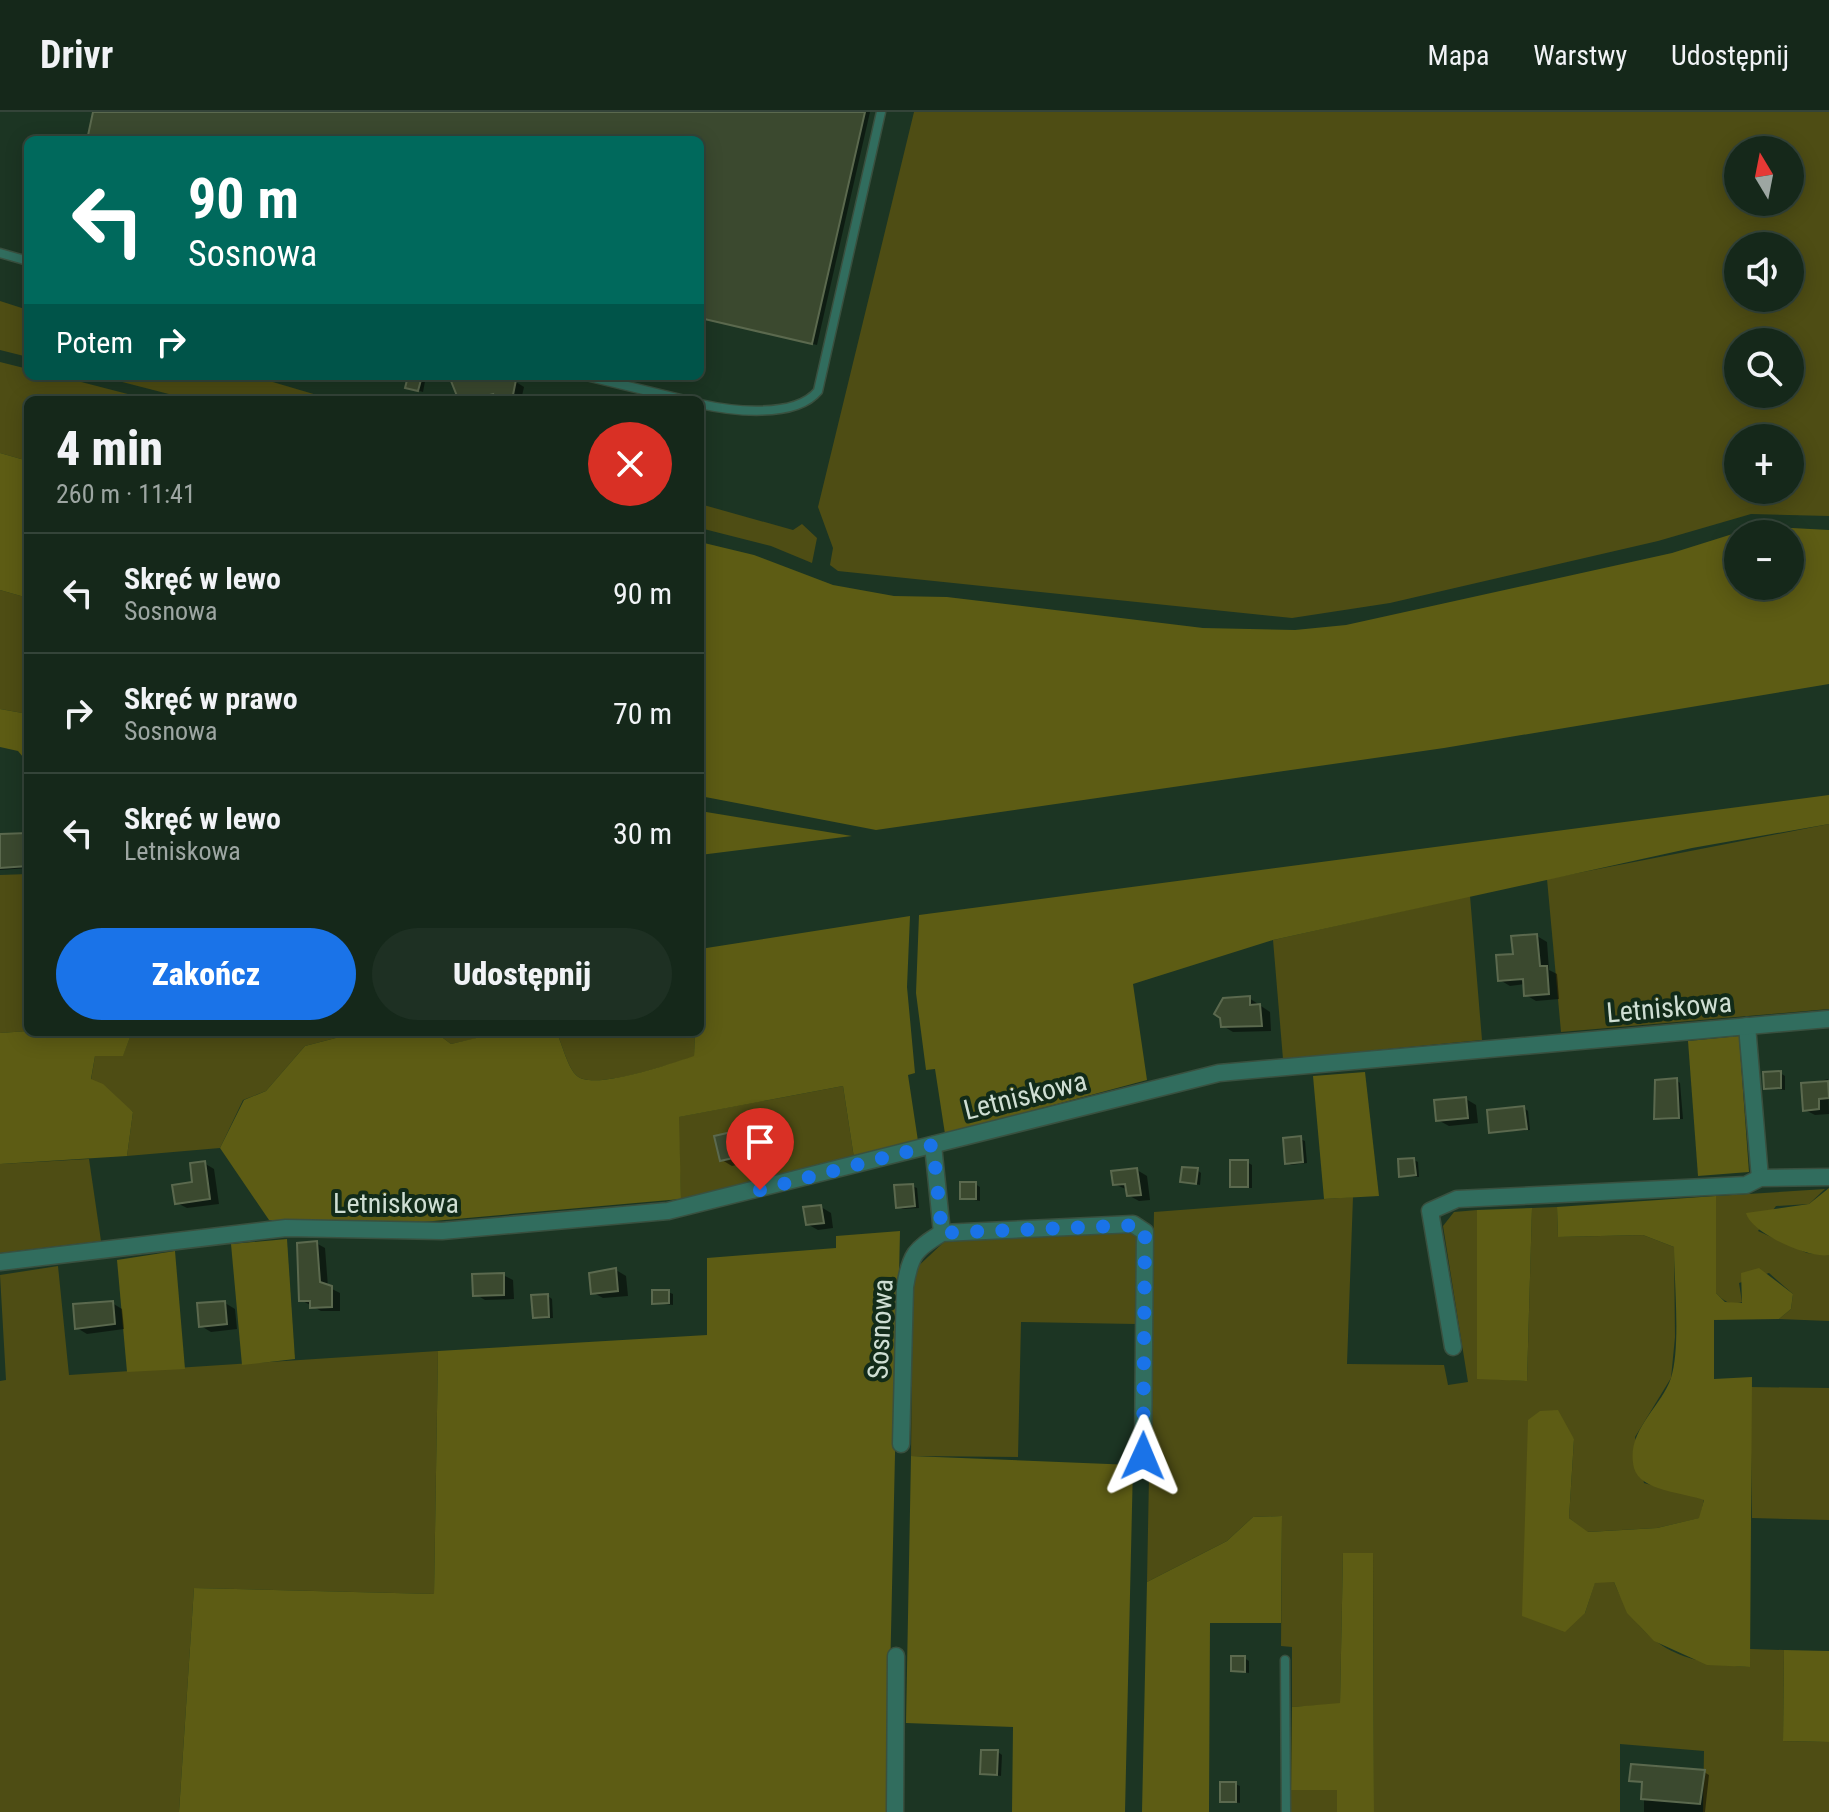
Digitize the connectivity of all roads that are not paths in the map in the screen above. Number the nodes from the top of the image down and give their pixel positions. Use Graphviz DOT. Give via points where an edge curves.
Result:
graph roads {
  1 [pos="881,112"];
  2 [pos="0,253"];
  3 [pos="24,260"];
  4 [pos="602,380"];
  5 [pos="668,396"];
  6 [pos="704,404"];
  7 [pos="1829,1019"];
  8 [pos="1747,1026"];
  9 [pos="933,1145"];
  10 [pos="1829,1177"];
  11 [pos="1760,1178"];
  12 [pos="942,1233"];
  13 [pos="0,1262"];
  14 [pos="1453,1347"];
  15 [pos="901,1444"];
  16 [pos="1143,1456"];
  17 [pos="896,1656"];
  18 [pos="1285,1660"];
  19 [pos="895,1812"];
  20 [pos="1286,1812"];
  1 -- 6 [label="lane" via="818,391 811,400 783,407"];
  2 -- 3 [label="lane"];
  4 -- 5 [label="lane"];
  7 -- 8 [label="street, Letniskowa"];
  8 -- 9 [label="street, Letniskowa" via="1219,1073"];
  8 -- 11 [label="street"];
  9 -- 12 [label="street"];
  9 -- 13 [label="street, Letniskowa" via="668,1211 442,1231 286,1228"];
  10 -- 11 [label="street"];
  11 -- 14 [label="street" via="1746,1185 1457,1199 1430,1211"];
  12 -- 15 [label="street, Sosnowa" via="919,1247 909,1263"];
  12 -- 16 [label="street" via="1133,1224 1142,1228"];
  17 -- 19 [label="street"];
  18 -- 20 [label="lane"];
}
